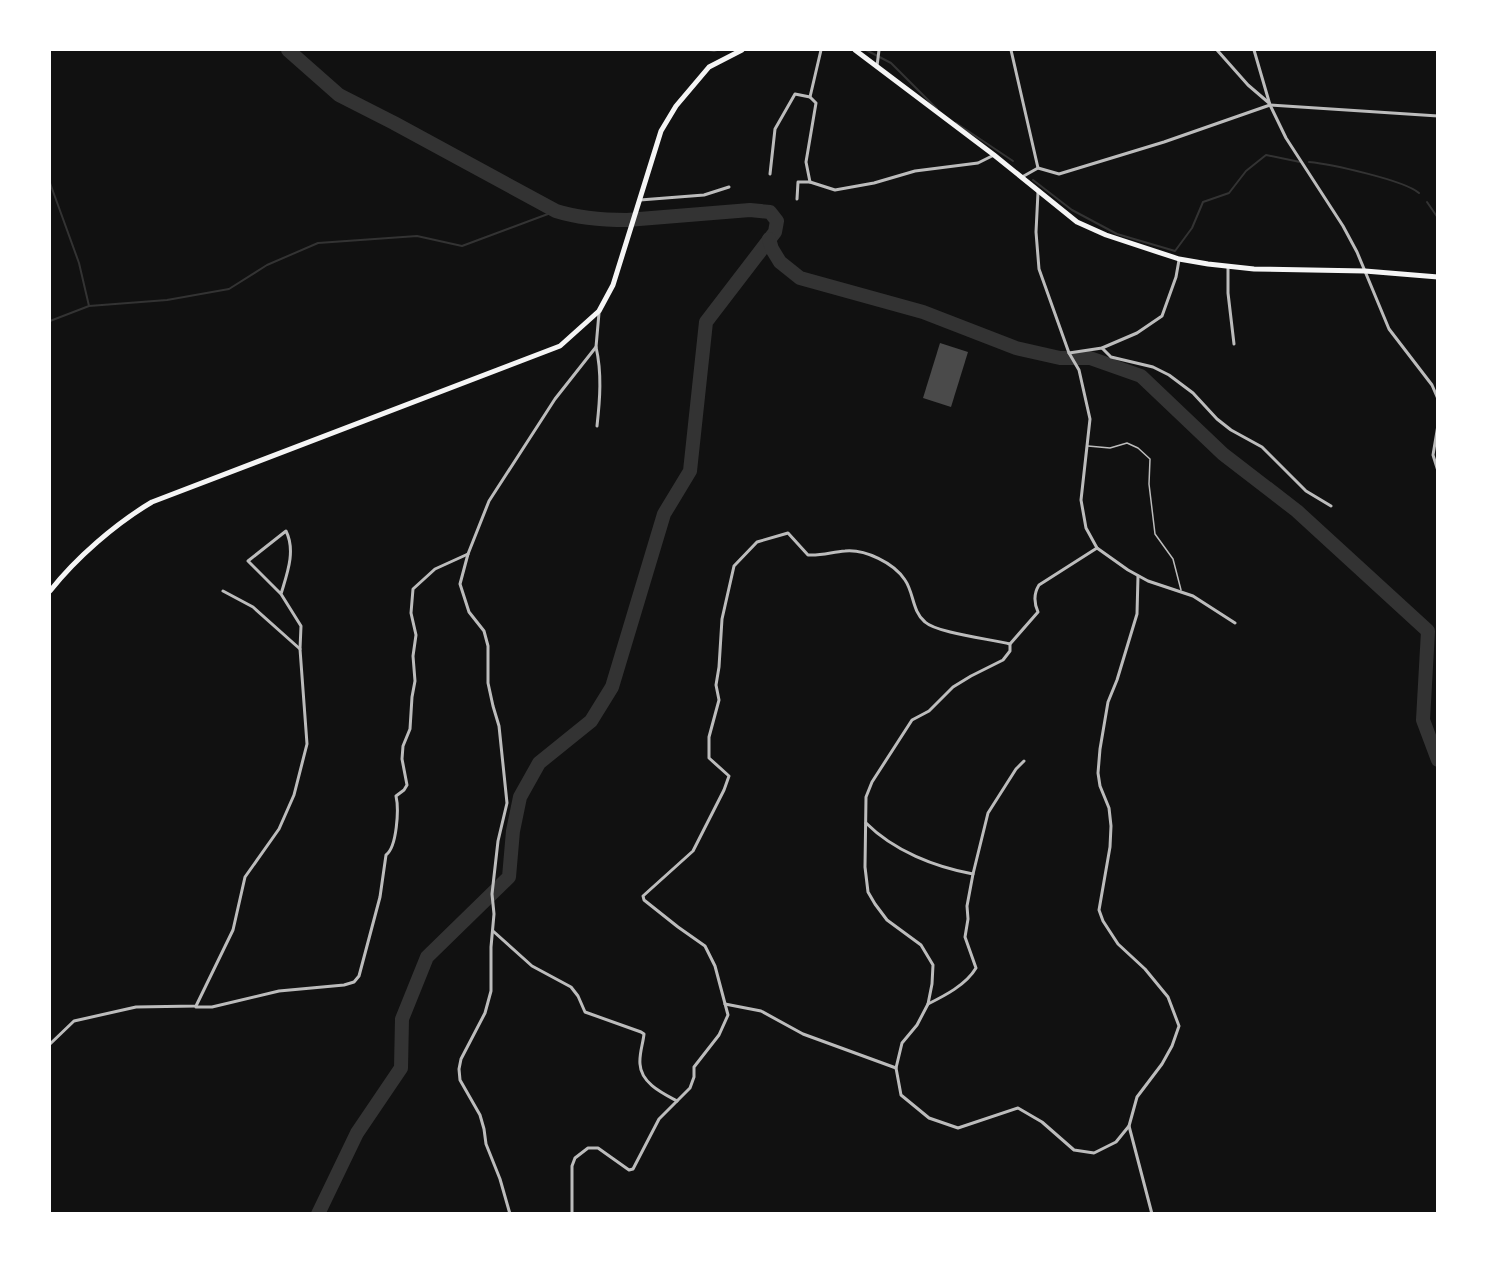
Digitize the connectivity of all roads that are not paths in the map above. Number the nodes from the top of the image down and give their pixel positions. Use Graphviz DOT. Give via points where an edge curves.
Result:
graph roads {
  1 [pos="742,50"];
  2 [pos="821,50"];
  3 [pos="855,50"];
  4 [pos="879,50"];
  5 [pos="1011,50"];
  6 [pos="1217,50"];
  7 [pos="1254,50"];
  8 [pos="877,67"];
  9 [pos="810,97"];
  10 [pos="1270,105"];
  11 [pos="1437,116"];
  12 [pos="994,155"];
  13 [pos="1038,168"];
  14 [pos="770,174"];
  15 [pos="1021,177"];
  16 [pos="810,182"];
  17 [pos="729,187"];
  18 [pos="1038,192"];
  19 [pos="797,199"];
  20 [pos="638,201"];
  21 [pos="1179,259"];
  22 [pos="1228,266"];
  23 [pos="1365,271"];
  24 [pos="1437,277"];
  25 [pos="599,311"];
  26 [pos="1234,344"];
  27 [pos="596,347"];
  28 [pos="1102,348"];
  29 [pos="1069,353"];
  30 [pos="1437,399"];
  31 [pos="1437,425"];
  32 [pos="597,426"];
  33 [pos="1088,446"];
  34 [pos="1437,471"];
  35 [pos="1331,506"];
  36 [pos="1097,548"];
  37 [pos="468,554"];
  38 [pos="1138,576"];
  39 [pos="1181,590"];
  40 [pos="50,591"];
  41 [pos="223,591"];
  42 [pos="280,594"];
  43 [pos="1235,623"];
  44 [pos="1010,644"];
  45 [pos="300,649"];
  46 [pos="1024,761"];
  47 [pos="866,823"];
  48 [pos="974,874"];
  49 [pos="493,931"];
  50 [pos="725,1004"];
  51 [pos="928,1004"];
  52 [pos="195,1006"];
  53 [pos="50,1044"];
  54 [pos="896,1068"];
  55 [pos="677,1101"];
  56 [pos="1129,1126"];
  57 [pos="510,1214"];
  58 [pos="572,1214"];
  59 [pos="1152,1214"];
  1 -- 20 [label="main road" via="709,67 676,105 662,131"];
  2 -- 9 [label="street"];
  3 -- 8 [label="main road"];
  4 -- 8 [label="street"];
  5 -- 13 [label="street"];
  6 -- 10 [label="street"];
  7 -- 10 [label="street"];
  8 -- 12 [label="main road"];
  9 -- 14 [label="street" via="795,94 775,129"];
  9 -- 16 [label="street" via="816,103 806,162"];
  10 -- 11 [label="street"];
  10 -- 13 [label="street" via="1059,174"];
  10 -- 23 [label="street" via="1286,138 1343,226"];
  12 -- 15 [label="main road"];
  12 -- 16 [label="street" via="978,163 915,171 835,190"];
  13 -- 15 [label="street"];
  15 -- 18 [label="main road"];
  16 -- 19 [label="street" via="798,182"];
  17 -- 20 [label="street" via="704,195"];
  18 -- 21 [label="main road" via="1077,222"];
  18 -- 29 [label="street" via="1039,269"];
  20 -- 25 [label="main road" via="613,285"];
  21 -- 22 [label="main road"];
  21 -- 28 [label="street" via="1162,316 1137,333"];
  22 -- 23 [label="main road"];
  22 -- 26 [label="street"];
  23 -- 24 [label="main road"];
  23 -- 30 [label="street" via="1389,329 1432,385"];
  25 -- 27 [label="street"];
  25 -- 40 [label="main road" via="560,346 152,502 124,519 68,568"];
  27 -- 32 [label="street" via="600,387"];
  27 -- 37 [label="street" via="555,399 489,501"];
  28 -- 29 [label="street"];
  28 -- 35 [label="street" via="1111,357 1169,375 1231,430 1262,447 1306,492"];
  29 -- 33 [label="street" via="1079,370 1090,419"];
  31 -- 34 [label="street" via="1433,455"];
  33 -- 36 [label="street" via="1081,500 1086,528"];
  33 -- 39 [label="lane" via="1110,448 1127,443 1150,459 1155,534 1173,559"];
  36 -- 38 [label="street"];
  36 -- 44 [label="street" via="1039,585 1035,605 1038,612"];
  37 -- 49 [label="street" via="460,584 469,612 484,631 488,646 488,683 499,726 507,803 495,862"];
  37 -- 52 [label="street" via="435,569 413,589 415,681 402,759 407,785 396,796 394,841 386,855 380,897 359,976 344,985"];
  38 -- 39 [label="street"];
  38 -- 56 [label="street" via="1137,615 1108,702 1100,749 1099,779 1111,826 1099,910 1118,944 1168,997 1179,1026 1162,1064 1137,1097"];
  39 -- 43 [label="street"];
  41 -- 45 [label="street" via="254,607"];
  42 -- 42 [label="street" via="248,561 286,531 292,542"];
  42 -- 45 [label="street" via="301,626"];
  44 -- 47 [label="street" via="1003,660 954,687 929,711 912,720 872,782 866,798"];
  44 -- 50 [label="street" via="943,631 926,623 917,613 906,580 891,565 857,551 808,555 788,533 757,542 734,566 722,619 716,685 719,700 709,737 710,758 729,776 693,851 643,896 705,946 716,966"];
  45 -- 52 [label="street" via="308,744 294,795 279,829 245,877 233,930"];
  46 -- 48 [label="street" via="988,813"];
  47 -- 48 [label="street" via="901,849 944,868"];
  47 -- 51 [label="street" via="868,892 887,920 921,945 933,965"];
  48 -- 51 [label="street" via="965,936 976,968 957,987"];
  49 -- 55 [label="street" via="532,966 571,987 585,1012 644,1034 640,1065 643,1075"];
  49 -- 57 [label="street" via="491,991 459,1069 460,1080 480,1115"];
  50 -- 54 [label="street" via="761,1011 810,1037"];
  50 -- 55 [label="street" via="725,1025 694,1067 690,1088"];
  51 -- 54 [label="street" via="917,1026 902,1043"];
  52 -- 53 [label="street" via="136,1007 74,1021"];
  54 -- 56 [label="street" via="901,1095 929,1118 958,1128 1018,1108 1042,1122 1074,1150 1094,1152 1116,1142"];
  55 -- 58 [label="street" via="659,1119 633,1169 598,1148 588,1148 575,1158"];
  56 -- 59 [label="street"];
}
